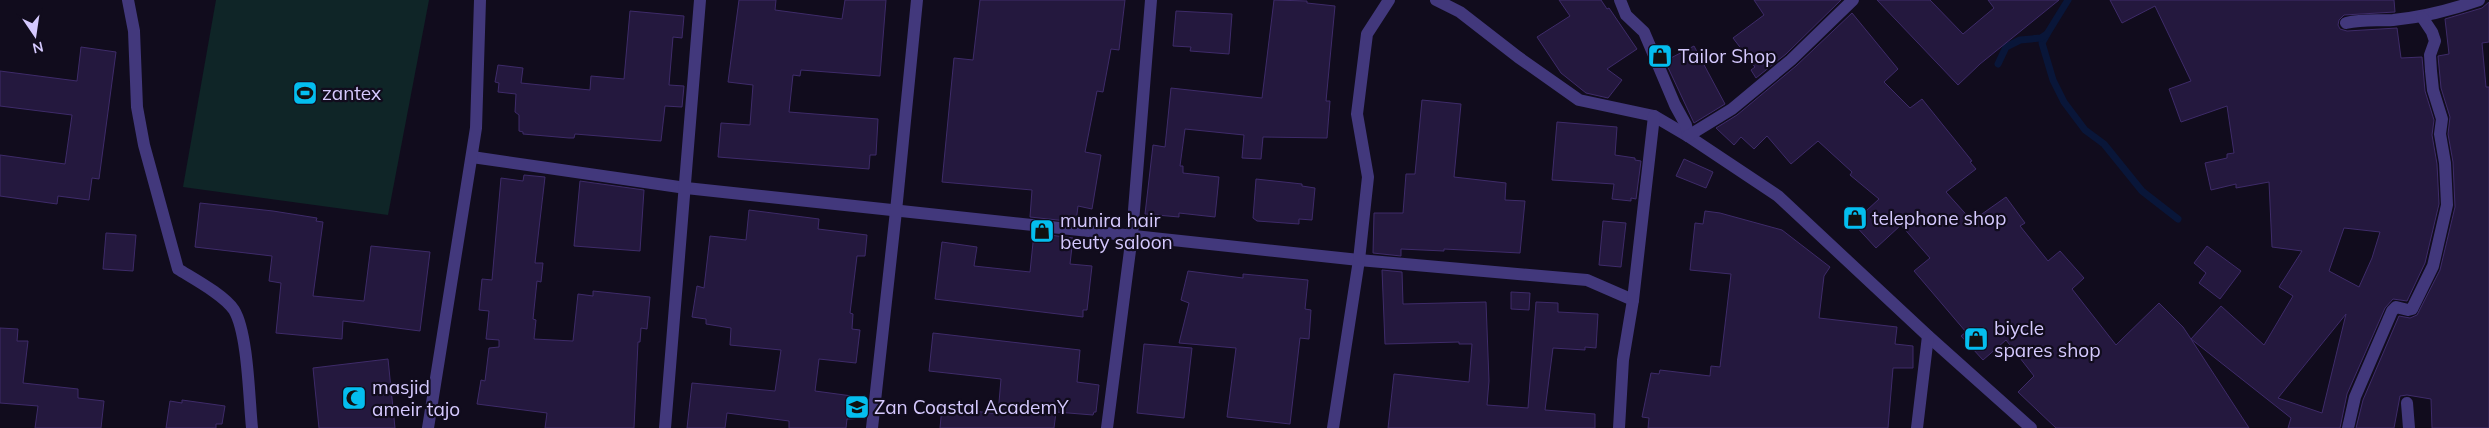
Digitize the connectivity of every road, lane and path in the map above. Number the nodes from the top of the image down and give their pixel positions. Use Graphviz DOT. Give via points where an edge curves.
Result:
graph roads {
  1 [pos="128,0"];
  2 [pos="480,0"];
  3 [pos="700,0"];
  4 [pos="917,0"];
  5 [pos="1151,0"];
  6 [pos="1389,0"];
  7 [pos="1436,0"];
  8 [pos="1620,0"];
  9 [pos="1853,0"];
  10 [pos="2479,0"];
  11 [pos="2422,16"];
  12 [pos="2346,23"];
  13 [pos="1654,116"];
  14 [pos="1688,136"];
  15 [pos="472,157"];
  16 [pos="686,188"];
  17 [pos="896,210"];
  18 [pos="1132,235"];
  19 [pos="1359,260"];
  20 [pos="1633,300"];
  21 [pos="1928,336"];
  22 [pos="2407,403"];
  23 [pos="252,428"];
  24 [pos="428,428"];
  25 [pos="665,428"];
  26 [pos="872,428"];
  27 [pos="1107,428"];
  28 [pos="1333,428"];
  29 [pos="1619,428"];
  30 [pos="1917,428"];
  31 [pos="2031,428"];
  32 [pos="2348,428"];
  33 [pos="2409,428"];
  1 -- 23 [label="street" via="134,31 137,107 144,145 178,269 234,310 242,335"];
  2 -- 15 [label="street" via="476,128"];
  3 -- 16 [label="street"];
  4 -- 17 [label="street"];
  5 -- 18 [label="street"];
  6 -- 19 [label="street" via="1367,34 1357,114 1368,177"];
  7 -- 13 [label="street" via="1460,12 1579,100"];
  8 -- 14 [label="street" via="1626,15 1644,32"];
  9 -- 14 [label="street" via="1791,60 1739,103"];
  10 -- 11 [label="street"];
  11 -- 12 [label="street"];
  11 -- 32 [label="street" via="2435,41 2430,55 2431,71 2442,119 2440,134 2447,205 2425,286 2412,308 2396,307 2392,311 2355,397"];
  13 -- 14 [label="street"];
  13 -- 20 [label="street"];
  14 -- 21 [label="street" via="1778,196"];
  15 -- 16 [label="street"];
  15 -- 24 [label="street"];
  16 -- 17 [label="street"];
  16 -- 25 [label="street"];
  17 -- 18 [label="street"];
  17 -- 26 [label="street"];
  18 -- 19 [label="street"];
  18 -- 27 [label="street"];
  19 -- 20 [label="street" via="1587,280"];
  19 -- 28 [label="street"];
  20 -- 29 [label="street" via="1623,360"];
  21 -- 30 [label="street"];
  21 -- 31 [label="street"];
  22 -- 33 [label="street"];
}
